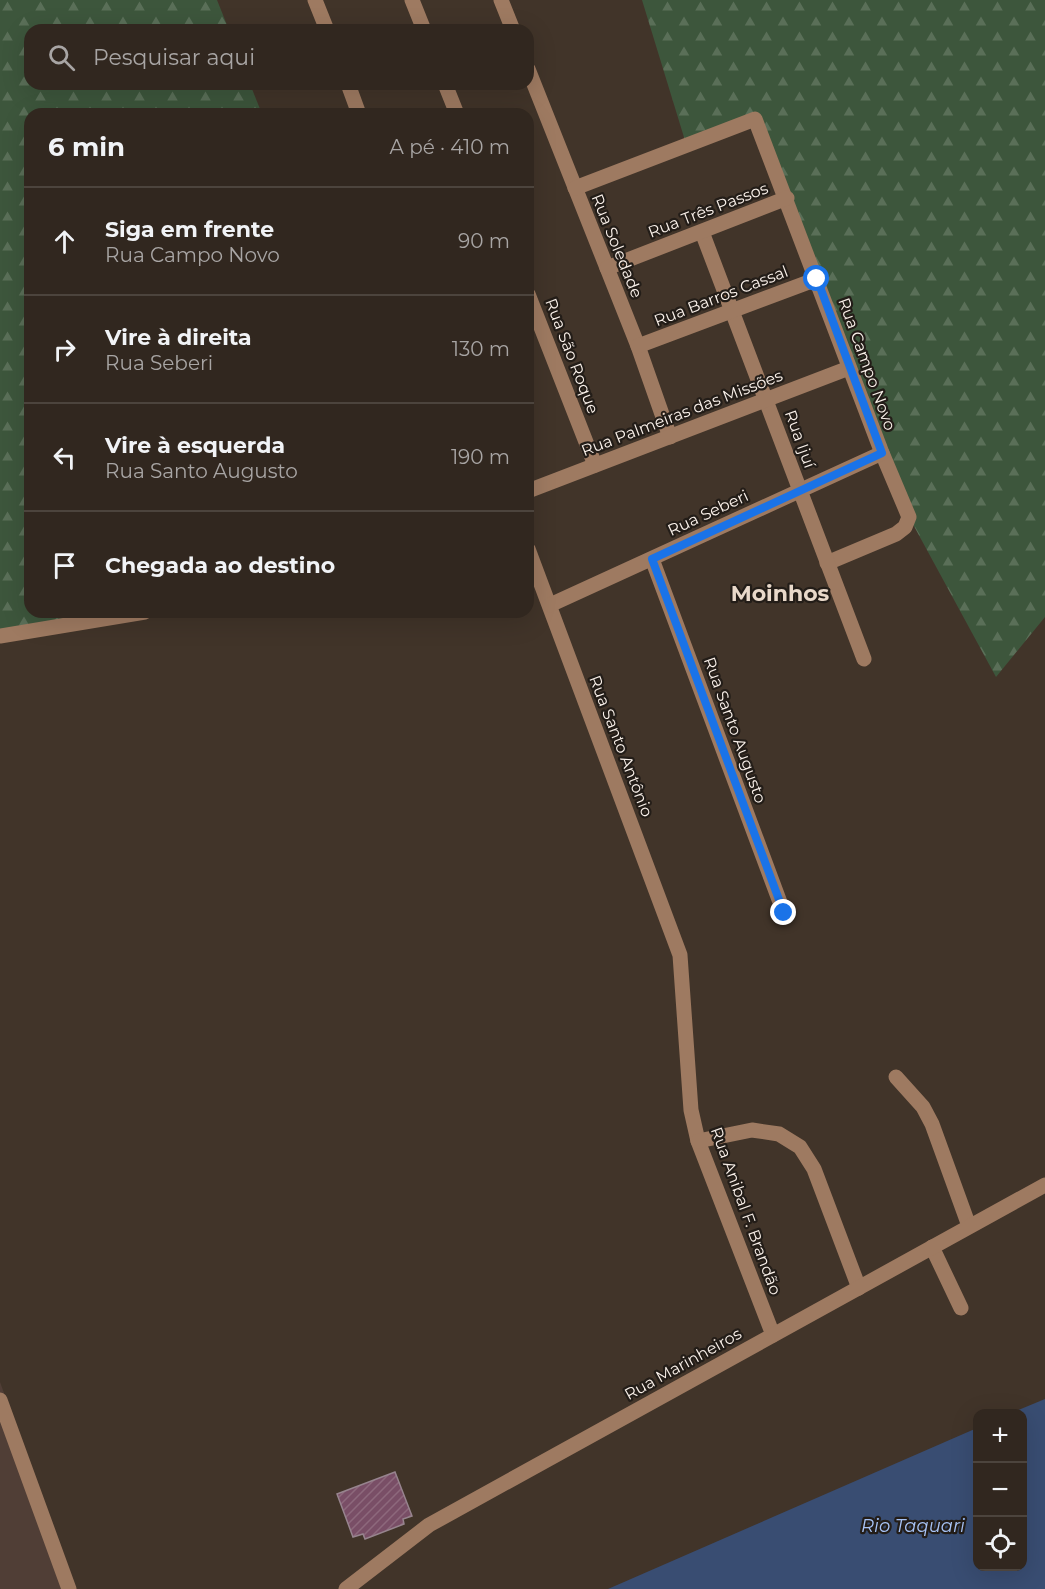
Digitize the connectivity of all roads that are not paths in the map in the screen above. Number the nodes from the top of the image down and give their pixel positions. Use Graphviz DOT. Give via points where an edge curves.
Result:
graph roads {
  1 [pos="315,0"];
  2 [pos="412,0"];
  3 [pos="501,0"];
  4 [pos="325,24"];
  5 [pos="422,24"];
  6 [pos="511,24"];
  7 [pos="534,84"];
  8 [pos="350,90"];
  9 [pos="447,90"];
  10 [pos="357,108"];
  11 [pos="455,108"];
  12 [pos="575,188"];
  13 [pos="787,198"];
  14 [pos="702,232"];
  15 [pos="607,268"];
  16 [pos="817,279"];
  17 [pos="534,309"];
  18 [pos="731,311"];
  19 [pos="638,346"];
  20 [pos="849,368"];
  21 [pos="767,400"];
  22 [pos="670,437"];
  23 [pos="882,453"];
  24 [pos="595,465"];
  25 [pos="534,488"];
  26 [pos="800,490"];
  27 [pos="652,559"];
  28 [pos="827,563"];
  29 [pos="534,564"];
  30 [pos="550,605"];
  31 [pos="109,618"];
  32 [pos="0,636"];
  33 [pos="864,659"];
  34 [pos="784,913"];
  35 [pos="680,955"];
  36 [pos="896,1077"];
  37 [pos="698,1141"];
  38 [pos="1045,1185"];
  39 [pos="969,1227"];
  40 [pos="932,1247"];
  41 [pos="859,1288"];
  42 [pos="961,1308"];
  43 [pos="773,1335"];
  44 [pos="0,1400"];
  45 [pos="69,1589"];
  46 [pos="346,1589"];
  1 -- 4 [label="street"];
  2 -- 5 [label="street"];
  3 -- 6 [label="street"];
  7 -- 12 [label="street, Rua Soledade"];
  8 -- 10 [label="street"];
  9 -- 11 [label="street"];
  12 -- 13 [label="street, Rua Campo Novo" via="755,119"];
  12 -- 15 [label="street, Rua Soledade"];
  13 -- 14 [label="street, Rua Três Passos"];
  13 -- 16 [label="street, Rua Campo Novo"];
  14 -- 15 [label="street, Rua Três Passos"];
  14 -- 18 [label="street, Rua Ijuí"];
  15 -- 19 [label="street, Rua Soledade"];
  16 -- 18 [label="street, Rua Barros Cassal"];
  16 -- 20 [label="street, Rua Campo Novo"];
  17 -- 24 [label="street, Rua São Roque"];
  18 -- 19 [label="street, Rua Barros Cassal"];
  18 -- 21 [label="street, Rua Ijuí"];
  19 -- 22 [label="street, Rua Soledade"];
  20 -- 21 [label="street, Rua Palmeiras das Missões"];
  20 -- 23 [label="street, Rua Campo Novo"];
  21 -- 22 [label="street, Rua Palmeiras das Missões"];
  21 -- 26 [label="street, Rua Ijuí"];
  22 -- 24 [label="street, Rua Palmeiras das Missões"];
  23 -- 26 [label="street, Rua Seberi"];
  23 -- 28 [label="street, Rua Campo Novo" via="909,517 905,527"];
  24 -- 25 [label="street, Rua Palmeiras das Missões"];
  26 -- 27 [label="street, Rua Seberi"];
  26 -- 28 [label="street, Rua Ijuí"];
  27 -- 30 [label="street, Rua Seberi"];
  27 -- 34 [label="street, Rua Santo Augusto"];
  28 -- 33 [label="street, Rua Ijuí"];
  29 -- 30 [label="street, Rua Santo Antônio"];
  30 -- 35 [label="street, Rua Santo Antônio"];
  31 -- 32 [label="street"];
  35 -- 37 [label="street, Rua Anibal F. Brandão" via="691,1110"];
  36 -- 39 [label="street" via="923,1107 932,1124"];
  37 -- 41 [label="street" via="752,1130 779,1134 800,1147 814,1169"];
  37 -- 43 [label="street, Rua Anibal F. Brandão"];
  38 -- 39 [label="street, Rua Marinheiros"];
  39 -- 40 [label="street, Rua Marinheiros"];
  40 -- 41 [label="street, Rua Marinheiros"];
  40 -- 42 [label="street"];
  41 -- 43 [label="street, Rua Marinheiros"];
  43 -- 46 [label="street, Rua Marinheiros" via="429,1525"];
  44 -- 45 [label="street"];
}
